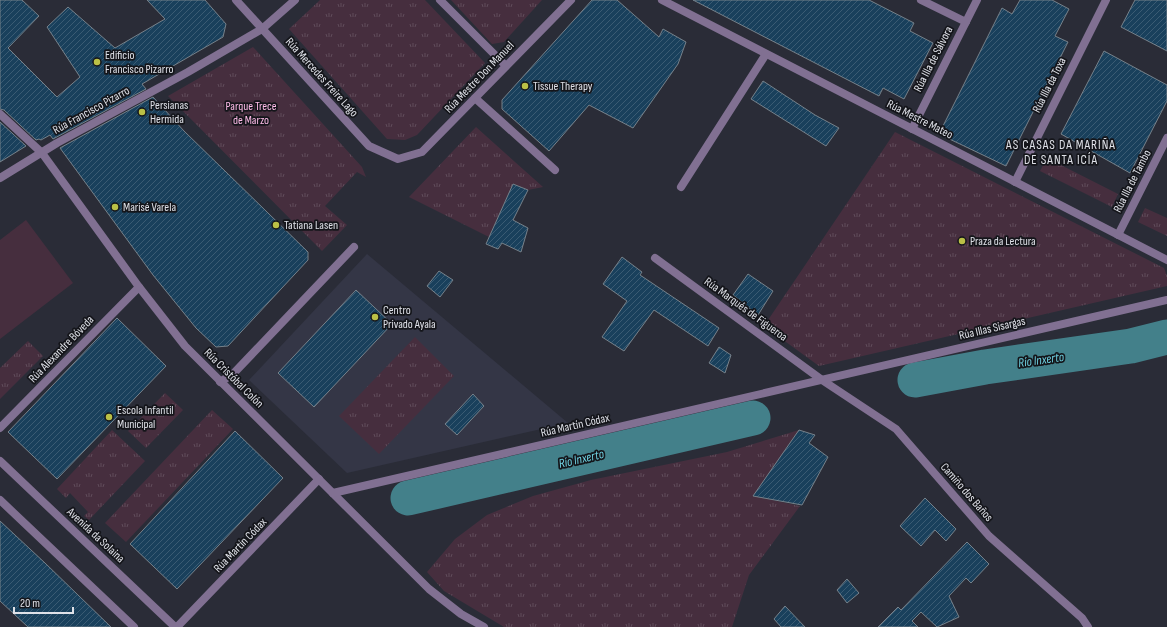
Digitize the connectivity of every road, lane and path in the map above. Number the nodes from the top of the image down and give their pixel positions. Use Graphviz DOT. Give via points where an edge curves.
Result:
graph roads {
  1 [pos="236,0"];
  2 [pos="295,0"];
  3 [pos="440,0"];
  4 [pos="571,0"];
  5 [pos="662,0"];
  6 [pos="921,0"];
  7 [pos="977,0"];
  8 [pos="1106,0"];
  9 [pos="966,22"];
  10 [pos="262,29"];
  11 [pos="766,54"];
  12 [pos="506,66"];
  13 [pos="475,98"];
  14 [pos="0,114"];
  15 [pos="912,129"];
  16 [pos="1167,138"];
  17 [pos="42,153"];
  18 [pos="398,159"];
  19 [pos="555,170"];
  20 [pos="0,178"];
  21 [pos="1015,182"];
  22 [pos="681,187"];
  23 [pos="1118,235"];
  24 [pos="354,247"];
  25 [pos="655,258"];
  26 [pos="1167,260"];
  27 [pos="139,287"];
  28 [pos="1167,300"];
  29 [pos="822,380"];
  30 [pos="220,382"];
  31 [pos="0,428"];
  32 [pos="0,461"];
  33 [pos="319,479"];
  34 [pos="333,493"];
  35 [pos="0,500"];
  36 [pos="134,627"];
  37 [pos="176,627"];
  38 [pos="484,627"];
  39 [pos="1088,627"];
  1 -- 10 [label="street, Rúa Mercedes Freire Lago"];
  2 -- 10 [label="street, Rúa Francisco Pizarro"];
  3 -- 12 [label="street"];
  4 -- 12 [label="street, Rúa Mestre Don Manuel"];
  5 -- 11 [label="street, Rúa Mestre Mateo"];
  6 -- 9 [label="street"];
  7 -- 9 [label="street, Rúa Illa de Sálvora"];
  8 -- 21 [label="street, Rúa Illa da Toxa"];
  9 -- 15 [label="street, Rúa Illa de Sálvora"];
  10 -- 17 [label="street, Rúa Francisco Pizarro"];
  10 -- 18 [label="street, Rúa Mercedes Freire Lago" via="369,146"];
  11 -- 15 [label="street, Rúa Mestre Mateo"];
  11 -- 22 [label="street"];
  12 -- 13 [label="street, Rúa Mestre Don Manuel"];
  13 -- 18 [label="street, Rúa Mestre Don Manuel" via="422,152"];
  13 -- 19 [label="street"];
  14 -- 17 [label="street, Rúa Cristóbal Colón"];
  15 -- 21 [label="street, Rúa Mestre Mateo"];
  16 -- 23 [label="street, Rúa Illa de Tambo"];
  17 -- 20 [label="street, Rúa Francisco Pizarro"];
  17 -- 27 [label="street, Rúa Cristóbal Colón"];
  21 -- 23 [label="street, Rúa Mestre Mateo"];
  23 -- 26 [label="street, Rúa Mestre Mateo"];
  24 -- 30 [label="street" via="233,374"];
  25 -- 29 [label="street, Rúa Marqués de Figueroa"];
  27 -- 30 [label="street, Rúa Cristóbal Colón" via="185,346"];
  27 -- 31 [label="street, Rúa Alexandre Bóveda"];
  28 -- 29 [label="street, Rúa Illas Sisargas"];
  29 -- 34 [label="street, Rúa Martín Códax"];
  29 -- 39 [label="street, Camiño dos Baños" via="896,429 989,536 1082,618"];
  30 -- 33 [label="street, Rúa Cristóbal Colón"];
  32 -- 37 [label="street, Avenida da Solaina"];
  33 -- 34 [label="street, Rúa Cristóbal Colón"];
  33 -- 37 [label="street, Rúa Martín Códax"];
  34 -- 38 [label="street, Rúa Cristóbal Colón" via="429,589 461,614"];
  35 -- 36 [label="street"];
}
